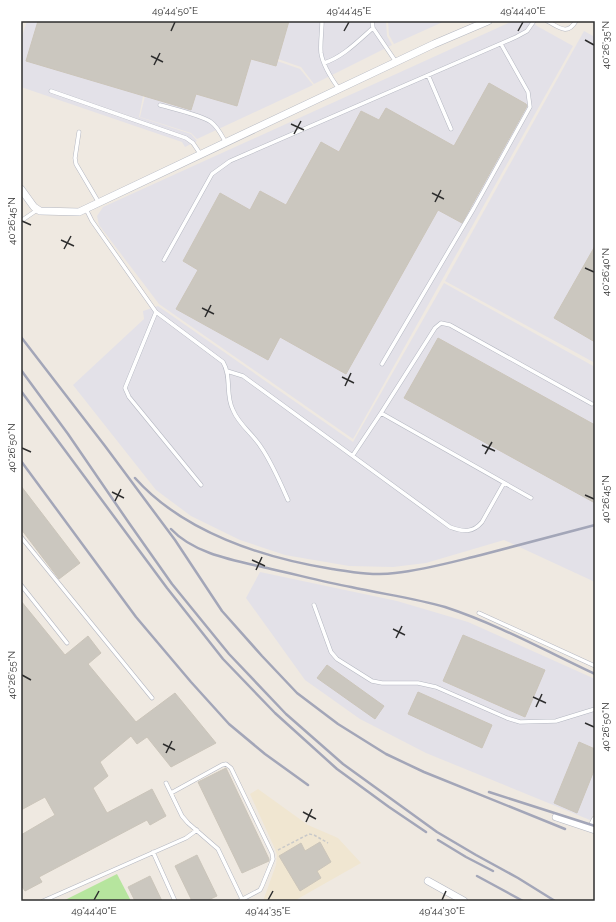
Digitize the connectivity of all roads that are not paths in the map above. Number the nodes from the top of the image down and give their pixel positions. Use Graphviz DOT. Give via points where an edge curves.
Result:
graph roads {
  1 [pos="322,21"];
  2 [pos="372,21"];
  3 [pos="488,21"];
  4 [pos="534,21"];
  5 [pos="547,21"];
  6 [pos="576,21"];
  7 [pos="374,28"];
  8 [pos="501,44"];
  9 [pos="396,62"];
  10 [pos="324,63"];
  11 [pos="428,75"];
  12 [pos="339,89"];
  13 [pos="51,91"];
  14 [pos="160,105"];
  15 [pos="451,129"];
  16 [pos="79,132"];
  17 [pos="226,143"];
  18 [pos="201,155"];
  19 [pos="21,189"];
  20 [pos="99,203"];
  21 [pos="86,209"];
  22 [pos="37,210"];
  23 [pos="21,221"];
  24 [pos="164,260"];
  25 [pos="156,312"];
  26 [pos="382,364"];
  27 [pos="227,371"];
  28 [pos="592,404"];
  29 [pos="381,413"];
  30 [pos="353,455"];
  31 [pos="504,483"];
  32 [pos="201,485"];
  33 [pos="531,498"];
  34 [pos="288,500"];
  35 [pos="21,537"];
  36 [pos="21,585"];
  37 [pos="314,606"];
  38 [pos="479,613"];
  39 [pos="67,643"];
  40 [pos="595,666"];
  41 [pos="152,698"];
  42 [pos="595,709"];
  43 [pos="166,783"];
  44 [pos="171,793"];
  45 [pos="556,817"];
  46 [pos="595,820"];
  47 [pos="593,829"];
  48 [pos="197,830"];
  49 [pos="153,852"];
  50 [pos="428,880"];
  51 [pos="240,900"];
  52 [pos="43,901"];
  53 [pos="175,901"];
  54 [pos="463,901"];
  1 -- 10 [label="lane" via="321,52"];
  2 -- 7 [label="lane"];
  3 -- 9 [label="street"];
  4 -- 8 [label="lane" via="526,31"];
  5 -- 6 [label="lane" via="565,30 572,27"];
  7 -- 9 [label="lane"];
  7 -- 10 [label="lane" via="342,55"];
  8 -- 11 [label="lane"];
  8 -- 26 [label="lane" via="528,92 530,107"];
  9 -- 12 [label="street"];
  10 -- 12 [label="lane"];
  11 -- 15 [label="lane"];
  11 -- 24 [label="lane" via="222,166 212,174"];
  12 -- 17 [label="street"];
  13 -- 18 [label="lane" via="186,138"];
  14 -- 17 [label="lane" via="211,122"];
  16 -- 20 [label="lane" via="76,164"];
  17 -- 18 [label="street"];
  18 -- 20 [label="street"];
  19 -- 22 [label="street"];
  20 -- 21 [label="street"];
  21 -- 22 [label="street" via="73,212"];
  21 -- 25 [label="lane"];
  22 -- 23 [label="lane"];
  25 -- 27 [label="lane" via="223,362"];
  25 -- 32 [label="lane" via="125,388 129,397"];
  27 -- 30 [label="lane" via="243,376"];
  27 -- 34 [label="lane" via="232,409 262,448"];
  28 -- 29 [label="lane" via="450,325 442,323 435,328"];
  29 -- 30 [label="lane"];
  29 -- 31 [label="lane"];
  30 -- 31 [label="lane" via="450,527 459,530 471,531 478,528"];
  31 -- 33 [label="lane"];
  35 -- 41 [label="lane"];
  36 -- 39 [label="lane"];
  37 -- 42 [label="lane" via="331,652 337,659 372,681 418,683 520,722 556,721"];
  38 -- 40 [label="lane"];
  43 -- 44 [label="lane"];
  44 -- 48 [label="lane" via="182,816"];
  44 -- 51 [label="lane" via="222,765 229,765 273,859 260,890"];
  45 -- 47 [label="street"];
  46 -- 47 [label="street"];
  48 -- 49 [label="lane" via="186,838"];
  48 -- 51 [label="lane" via="218,849"];
  49 -- 52 [label="lane"];
  49 -- 53 [label="lane"];
  50 -- 54 [label="street"];
}
